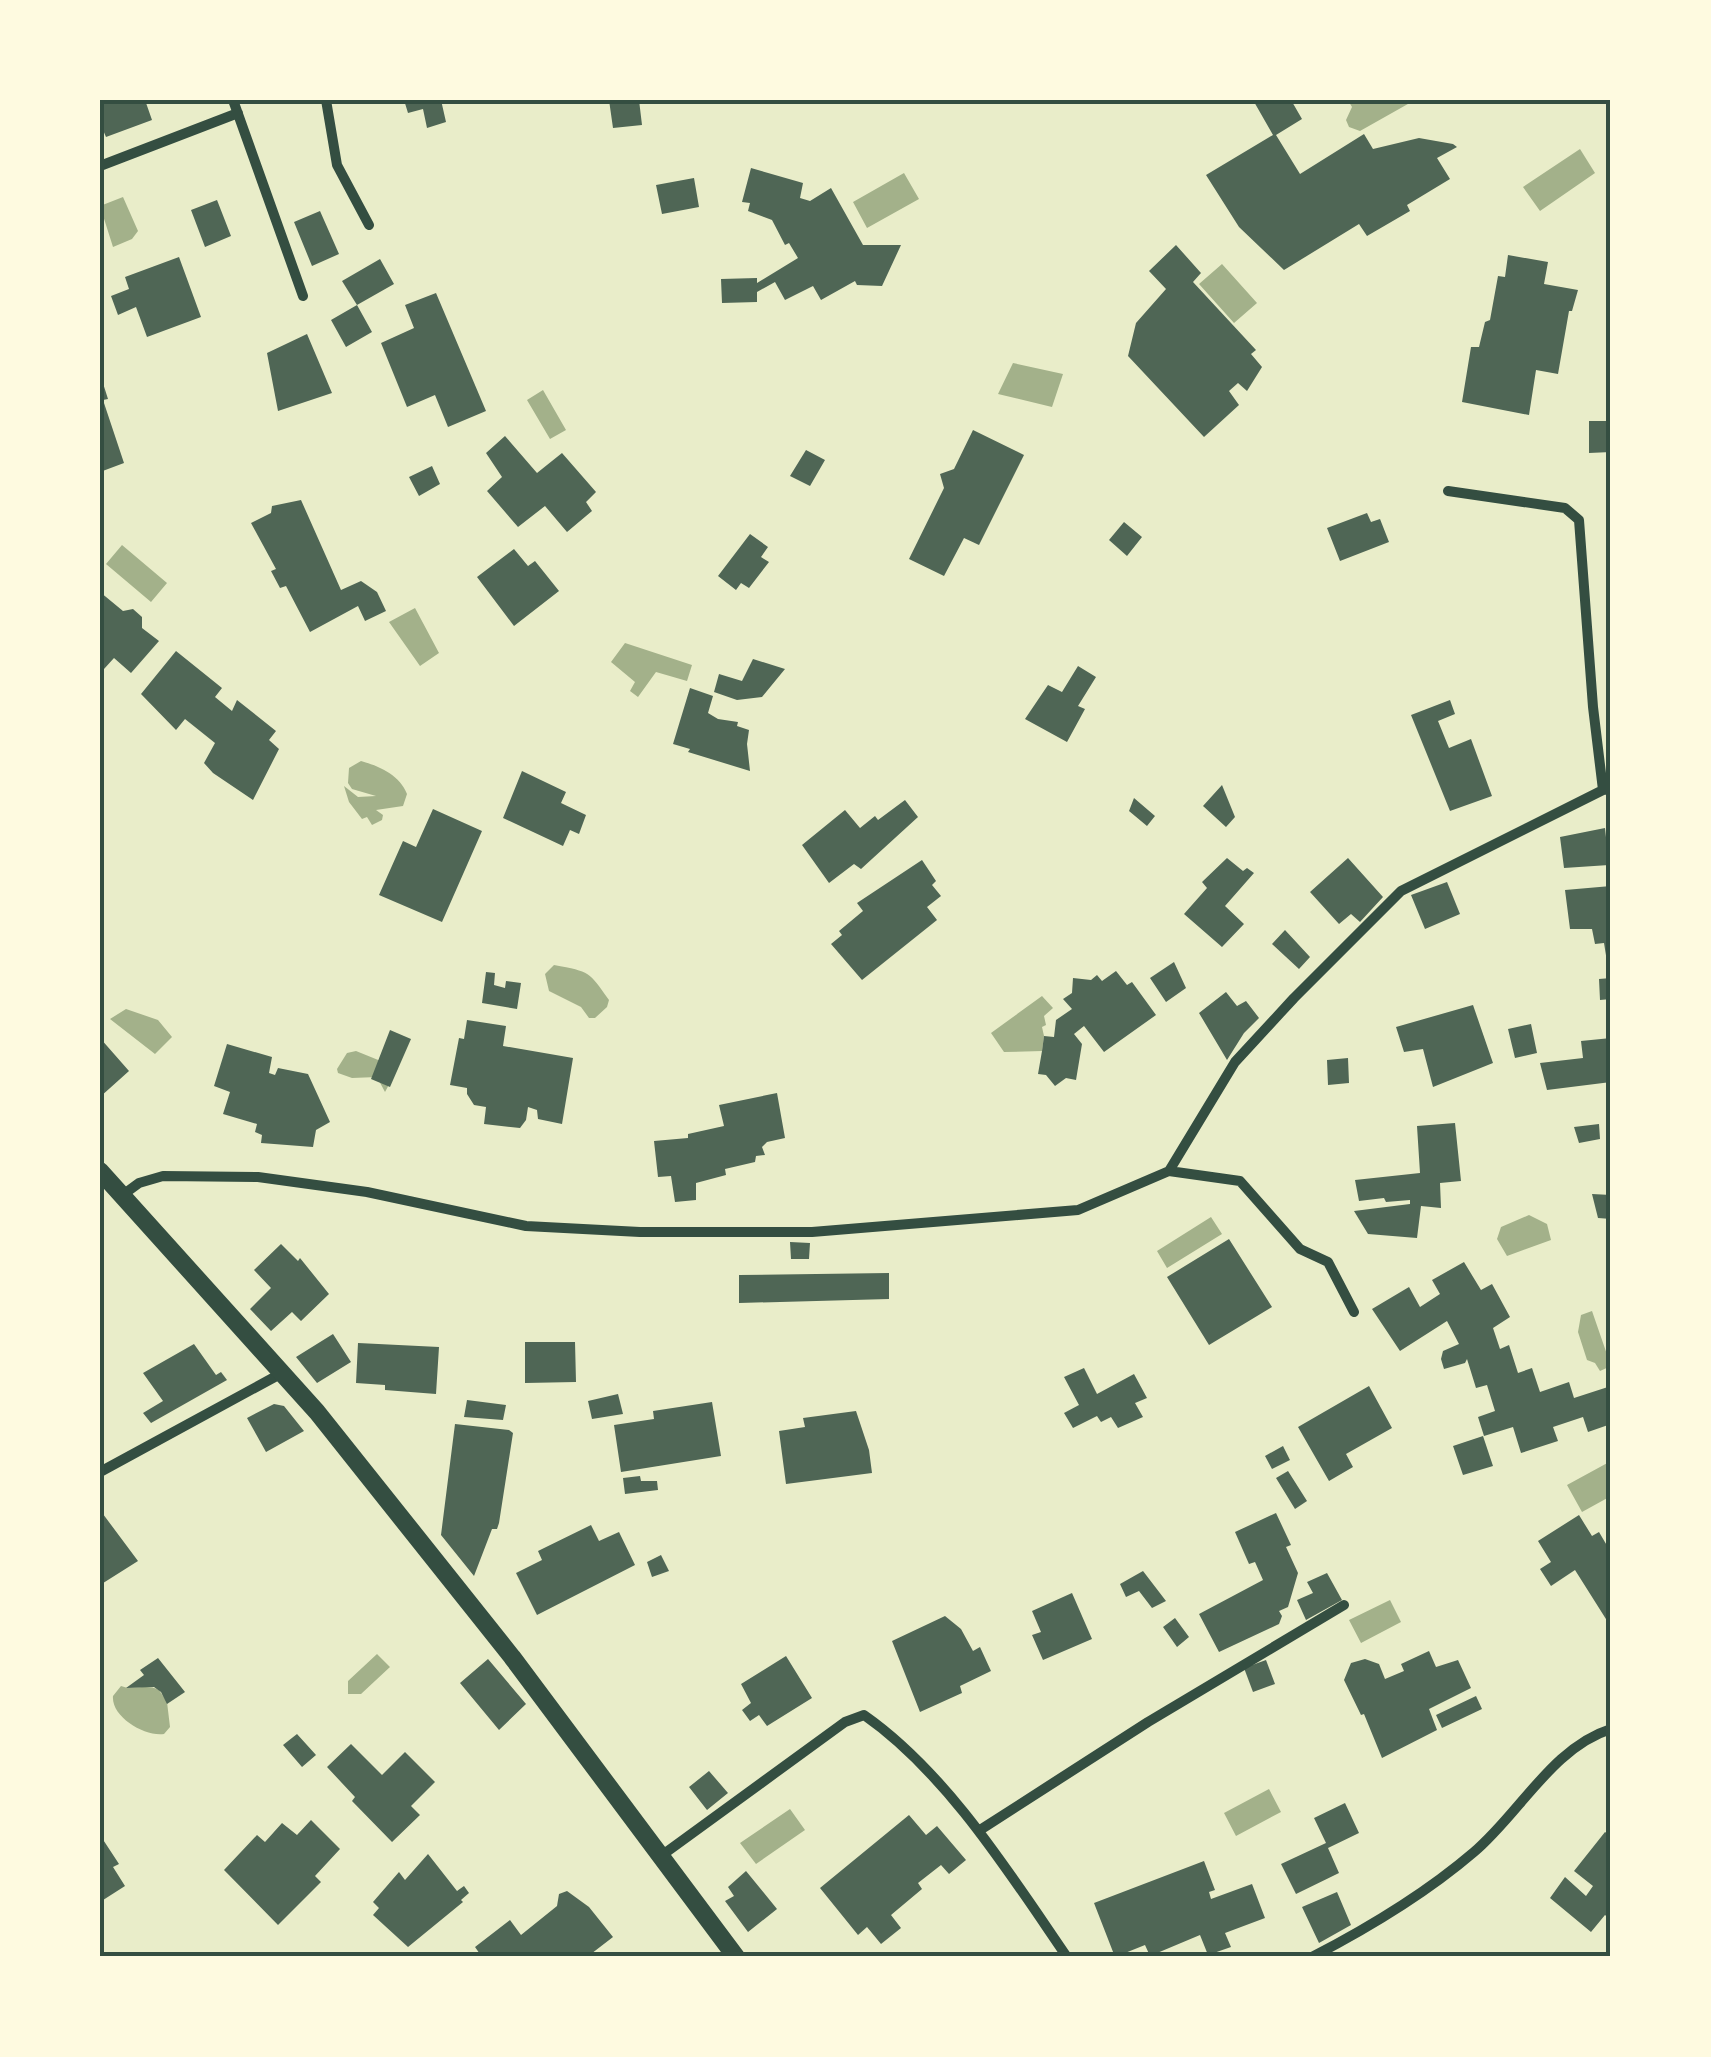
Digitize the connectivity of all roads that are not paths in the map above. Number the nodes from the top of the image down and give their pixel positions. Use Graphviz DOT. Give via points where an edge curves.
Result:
graph roads {
  1 [pos="233,100"];
  2 [pos="326,100"];
  3 [pos="238,113"];
  4 [pos="100,166"];
  5 [pos="369,225"];
  6 [pos="304,296"];
  7 [pos="1448,491"];
  8 [pos="1607,789"];
  9 [pos="100,1171"];
  10 [pos="1169,1172"];
  11 [pos="124,1194"];
  12 [pos="1354,1312"];
  13 [pos="282,1372"];
  14 [pos="100,1472"];
  15 [pos="1344,1606"];
  16 [pos="1611,1730"];
  17 [pos="980,1830"];
  18 [pos="661,1856"];
  19 [pos="736,1957"];
  20 [pos="1068,1957"];
  21 [pos="1312,1957"];
  1 -- 3 [label="street"];
  2 -- 5 [label="street" via="337,165"];
  3 -- 4 [label="street"];
  3 -- 6 [label="street"];
  7 -- 8 [label="street" via="1565,508 1579,520 1593,708"];
  8 -- 10 [label="street" via="1401,891 1234,1062"];
  9 -- 11 [label="street"];
  10 -- 11 [label="street" via="1078,1210 812,1232 526,1226 367,1192 210,1174 163,1176"];
  10 -- 12 [label="street" via="1240,1181 1300,1248 1328,1262"];
  11 -- 13 [label="street"];
  13 -- 14 [label="street"];
  13 -- 18 [label="street" via="512,1657"];
  15 -- 17 [label="street"];
  16 -- 21 [label="street" via="1560,1762 1476,1851 1386,1918"];
  17 -- 18 [label="street" via="864,1714"];
  17 -- 20 [label="street"];
  18 -- 19 [label="street"];
}
